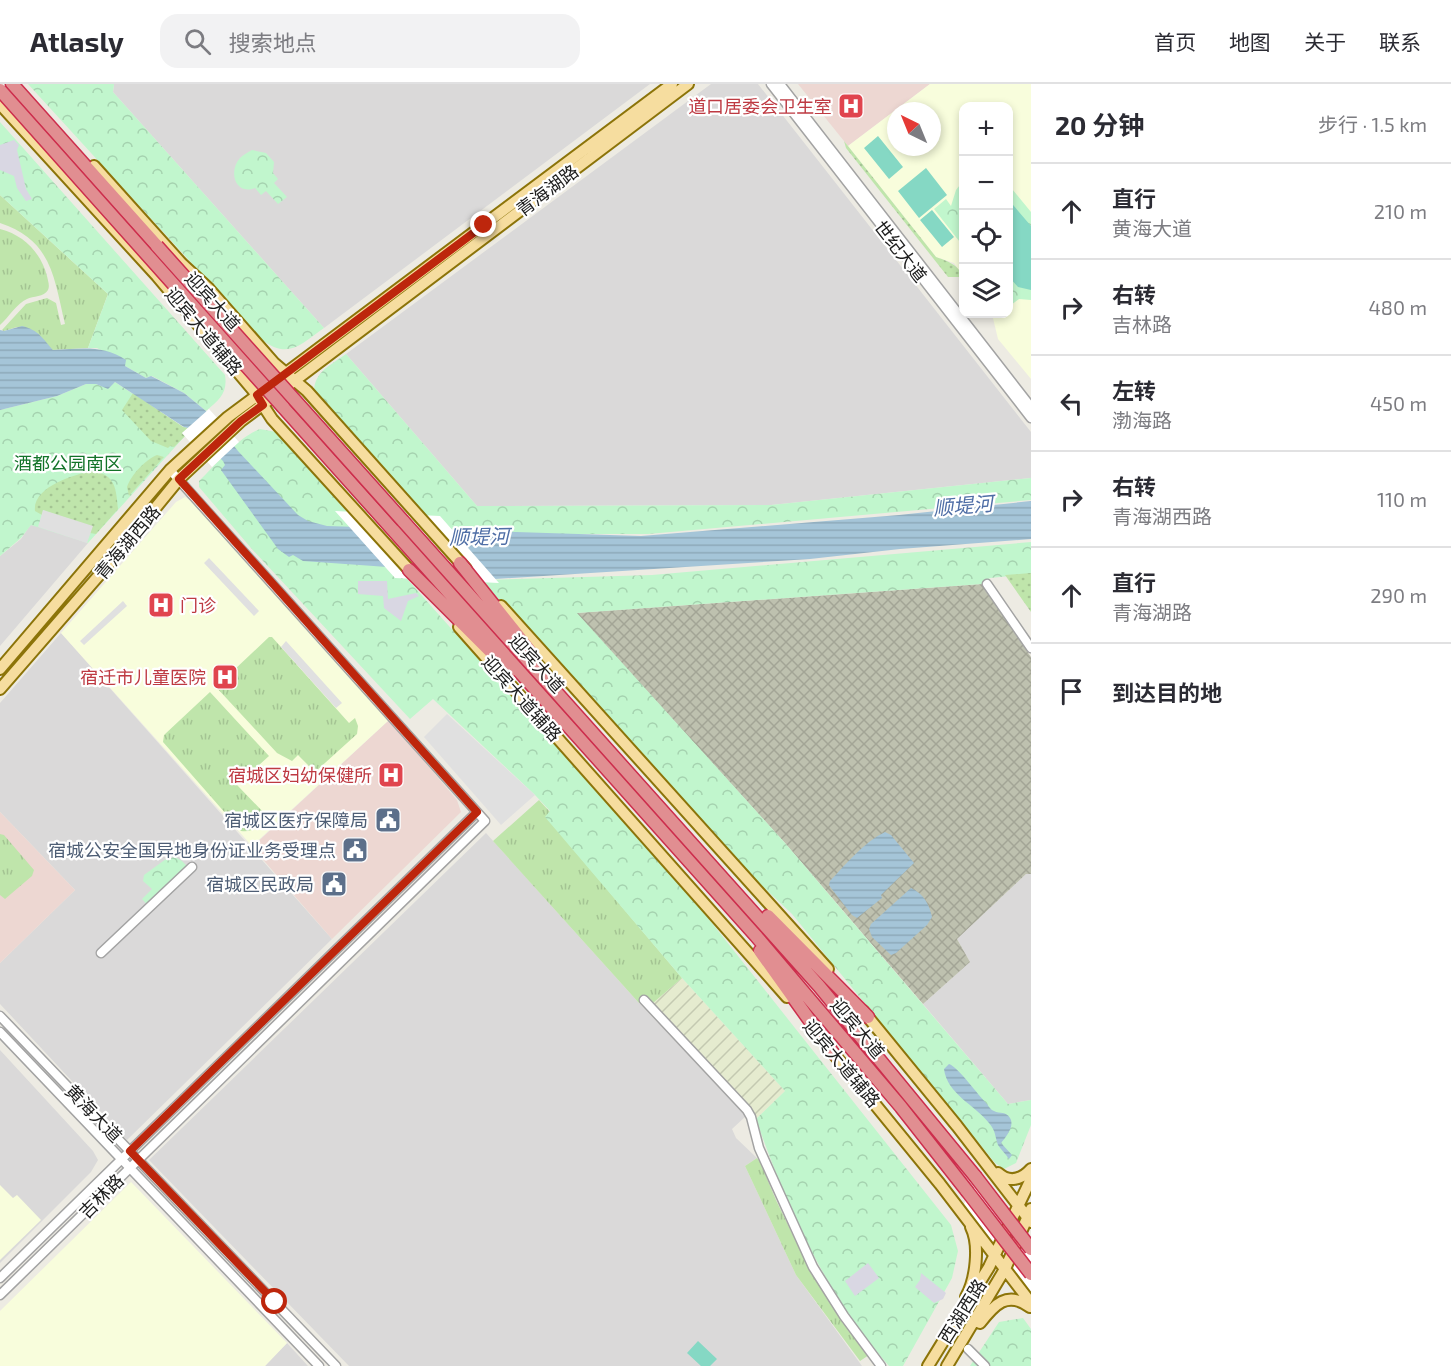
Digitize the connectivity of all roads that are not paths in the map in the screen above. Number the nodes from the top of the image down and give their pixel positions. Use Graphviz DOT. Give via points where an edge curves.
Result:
graph roads {
  1 [pos="12,84"];
  2 [pos="20,84"];
  3 [pos="672,84"];
  4 [pos="688,84"];
  5 [pos="771,84"];
  6 [pos="780,84"];
  7 [pos="2,97"];
  8 [pos="290,377"];
  9 [pos="260,400"];
  10 [pos="1031,407"];
  11 [pos="1031,418"];
  12 [pos="170,470"];
  13 [pos="179,479"];
  14 [pos="460,563"];
  15 [pos="413,574"];
  16 [pos="987,584"];
  17 [pos="479,585"];
  18 [pos="1031,648"];
  19 [pos="0,669"];
  20 [pos="0,689"];
  21 [pos="582,721"];
  22 [pos="638,803"];
  23 [pos="477,812"];
  24 [pos="649,816"];
  25 [pos="675,824"];
  26 [pos="192,867"];
  27 [pos="101,953"];
  28 [pos="644,1000"];
  29 [pos="0,1016"];
  30 [pos="868,1017"];
  31 [pos="0,1032"];
  32 [pos="833,1053"];
  33 [pos="975,1148"];
  34 [pos="130,1151"];
  35 [pos="122,1159"];
  36 [pos="138,1159"];
  37 [pos="130,1167"];
  38 [pos="1031,1169"];
  39 [pos="1031,1179"];
  40 [pos="948,1193"];
  41 [pos="1018,1205"];
  42 [pos="1030,1216"];
  43 [pos="1031,1249"];
  44 [pos="996,1256"];
  45 [pos="1005,1269"];
  46 [pos="1031,1274"];
  47 [pos="0,1278"];
  48 [pos="0,1295"];
  49 [pos="1031,1305"];
  50 [pos="965,1347"];
  51 [pos="319,1366"];
  52 [pos="336,1366"];
  53 [pos="881,1366"];
  54 [pos="928,1366"];
  55 [pos="948,1366"];
  56 [pos="985,1366"];
  1 -- 21 [label="highway, 迎宾大道, bridge"];
  2 -- 8 [label="main road, 迎宾大道辅路"];
  3 -- 8 [label="main road, 青海湖路"];
  4 -- 8 [label="main road, 青海湖路"];
  5 -- 11 [label="street, 世纪大道"];
  6 -- 10 [label="street, 世纪大道"];
  7 -- 9 [label="main road, 迎宾大道辅路"];
  7 -- 22 [label="highway, 迎宾大道, bridge"];
  8 -- 9 [label="main road, 青海湖路"];
  8 -- 14 [label="main road, 迎宾大道辅路" via="308,391"];
  9 -- 12 [label="main road, 青海湖西路" via="228,417"];
  9 -- 13 [label="main road, 青海湖西路"];
  9 -- 15 [label="main road, 迎宾大道辅路" via="272,419"];
  12 -- 13 [label="street"];
  12 -- 19 [label="main road, 青海湖西路"];
  13 -- 20 [label="main road, 青海湖西路"];
  13 -- 23 [label="street"];
  14 -- 17 [label="highway"];
  15 -- 22 [label="highway" via="520,680 593,762"];
  15 -- 32 [label="main road, 迎宾大道辅路"];
  16 -- 18 [label="street"];
  17 -- 21 [label="highway" via="551,675"];
  17 -- 30 [label="main road"];
  21 -- 25 [label="highway, 迎宾大道"];
  22 -- 24 [label="highway, 迎宾大道"];
  23 -- 34 [label="street, 吉林路"];
  23 -- 36 [label="street, 吉林路" via="485,821"];
  24 -- 32 [label="highway" via="665,842 762,954"];
  24 -- 46 [label="highway, 迎宾大道, bridge" via="901,1107"];
  25 -- 30 [label="highway" via="699,842"];
  25 -- 43 [label="highway, 迎宾大道, bridge" via="819,986"];
  26 -- 27 [label="street"];
  28 -- 53 [label="street" via="747,1110 762,1157 813,1267"];
  29 -- 34 [label="street, 黄海大道"];
  30 -- 33 [label="main road"];
  31 -- 35 [label="street, 黄海大道"];
  32 -- 40 [label="main road, 迎宾大道辅路"];
  33 -- 38 [label="main road" via="1006,1179 1015,1180"];
  33 -- 41 [label="main road"];
  34 -- 35 [label="street, 吉林路"];
  34 -- 36 [label="street, 黄海大道"];
  35 -- 37 [label="street, 黄海大道"];
  35 -- 47 [label="street, 吉林路"];
  36 -- 37 [label="street, 吉林路"];
  36 -- 52 [label="street, 黄海大道"];
  37 -- 48 [label="street, 吉林路"];
  37 -- 51 [label="street, 黄海大道"];
  39 -- 41 [label="main road, 西湖西路"];
  40 -- 44 [label="main road, 迎宾大道辅路"];
  40 -- 54 [label="main road" via="973,1230 975,1258 969,1292"];
  41 -- 42 [label="main road"];
  41 -- 44 [label="main road, 西湖西路"];
  42 -- 45 [label="main road, 西湖西路"];
  44 -- 45 [label="main road, 迎宾大道辅路"];
  44 -- 54 [label="main road, 西湖西路"];
  45 -- 49 [label="main road, 迎宾大道辅路"];
  45 -- 55 [label="main road, 西湖西路"];
  49 -- 50 [label="main road" via="1016,1300 1000,1302"];
  50 -- 55 [label="main road"];
  50 -- 56 [label="street"];
}
